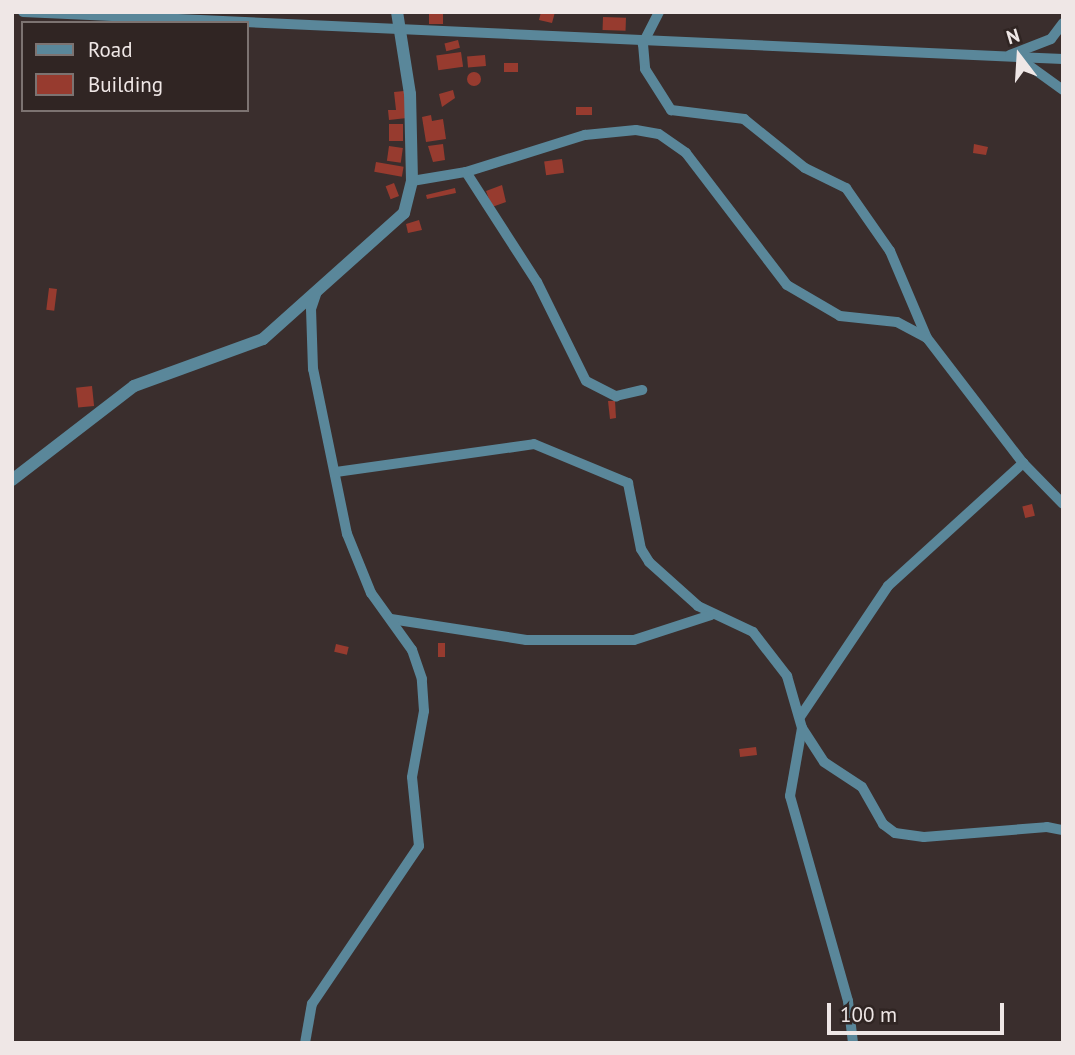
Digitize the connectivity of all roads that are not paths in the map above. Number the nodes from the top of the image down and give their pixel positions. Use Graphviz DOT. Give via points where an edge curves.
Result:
graph roads {
  1 [pos="23,12"];
  2 [pos="397,12"];
  3 [pos="659,12"];
  4 [pos="294,18"];
  5 [pos="1063,23"];
  6 [pos="397,28"];
  7 [pos="643,44"];
  8 [pos="1008,56"];
  9 [pos="1020,59"];
  10 [pos="1063,59"];
  11 [pos="1063,90"];
  12 [pos="466,172"];
  13 [pos="412,181"];
  14 [pos="317,292"];
  15 [pos="927,338"];
  16 [pos="642,390"];
  17 [pos="1023,463"];
  18 [pos="335,472"];
  19 [pos="12,480"];
  20 [pos="1063,504"];
  21 [pos="711,615"];
  22 [pos="391,619"];
  23 [pos="801,723"];
  24 [pos="1063,830"];
  25 [pos="305,1043"];
  26 [pos="853,1043"];
  1 -- 4 [label="street"];
  2 -- 6 [label="street"];
  3 -- 7 [label="street"];
  4 -- 6 [label="street"];
  5 -- 8 [label="street" via="1051,39"];
  6 -- 7 [label="street"];
  6 -- 13 [label="street" via="410,94"];
  7 -- 8 [label="street"];
  7 -- 15 [label="street" via="648,77 671,110 744,119 805,167 846,188 890,251"];
  8 -- 9 [label="street"];
  9 -- 10 [label="street"];
  9 -- 11 [label="street"];
  12 -- 13 [label="street"];
  12 -- 15 [label="street" via="585,135 636,130 659,134 686,153 787,285 840,316 897,322"];
  12 -- 16 [label="street" via="537,282 586,381 616,396"];
  13 -- 14 [label="street" via="404,213"];
  14 -- 18 [label="street" via="311,309 313,369"];
  14 -- 19 [label="street" via="253,345 126,390"];
  15 -- 17 [label="street"];
  17 -- 20 [label="street"];
  17 -- 23 [label="street" via="888,586"];
  18 -- 21 [label="street" via="519,444 549,448 628,483 641,549 649,562"];
  18 -- 22 [label="street" via="359,569"];
  21 -- 22 [label="street" via="634,640 526,639"];
  21 -- 23 [label="street" via="753,632 787,676"];
  22 -- 25 [label="street" via="422,679 424,711 412,777 419,846 312,1004"];
  23 -- 24 [label="street" via="824,762 862,787 883,824 895,833 925,837 1047,827"];
  23 -- 26 [label="street" via="790,796 845,990"];
}
